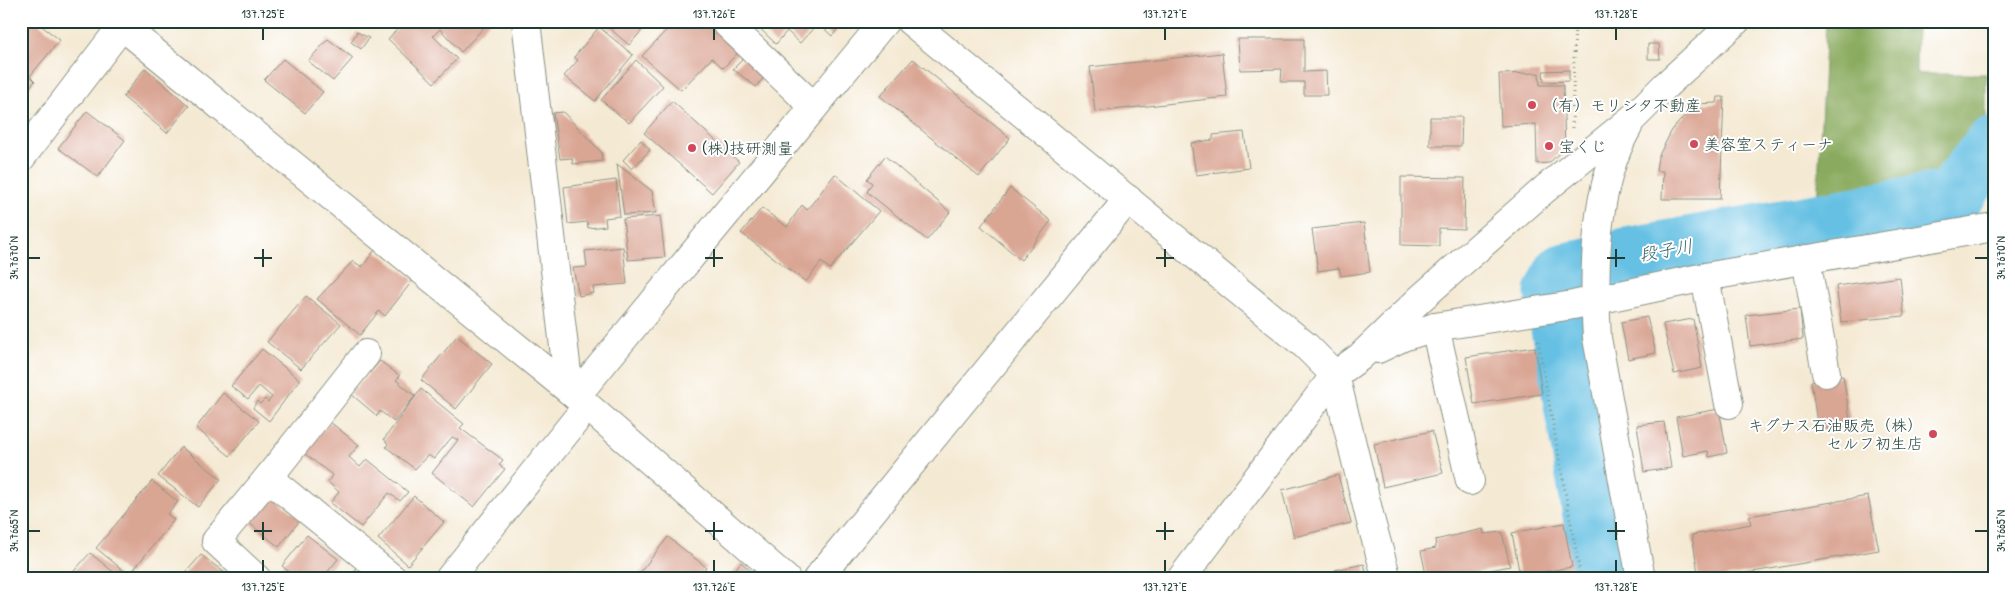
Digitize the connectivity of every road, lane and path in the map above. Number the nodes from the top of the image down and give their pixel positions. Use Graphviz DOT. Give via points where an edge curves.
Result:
graph roads {
  1 [pos="526,21"];
  2 [pos="724,21"];
  3 [pos="885,21"];
  4 [pos="910,21"];
  5 [pos="1575,21"];
  6 [pos="1734,22"];
  7 [pos="119,24"];
  8 [pos="1988,39"];
  9 [pos="1994,39"];
  10 [pos="814,108"];
  11 [pos="1633,118"];
  12 [pos="21,158"];
  13 [pos="1570,169"];
  14 [pos="1128,199"];
  15 [pos="1994,227"];
  16 [pos="1806,259"];
  17 [pos="1705,277"];
  18 [pos="1588,296"];
  19 [pos="1538,321"];
  20 [pos="1435,327"];
  21 [pos="366,354"];
  22 [pos="1360,357"];
  23 [pos="1826,373"];
  24 [pos="1335,375"];
  25 [pos="577,398"];
  26 [pos="1729,404"];
  27 [pos="268,478"];
  28 [pos="1470,481"];
  29 [pos="257,579"];
  30 [pos="393,579"];
  31 [pos="449,579"];
  32 [pos="786,579"];
  33 [pos="817,579"];
  34 [pos="1181,579"];
  35 [pos="1387,579"];
  36 [pos="1581,579"];
  37 [pos="1641,579"];
  1 -- 25 [label="street"];
  2 -- 10 [label="street"];
  3 -- 10 [label="street"];
  4 -- 14 [label="street"];
  5 -- 13 [label="path"];
  6 -- 11 [label="street"];
  7 -- 12 [label="street"];
  7 -- 25 [label="street"];
  8 -- 9 [label="path"];
  10 -- 25 [label="street"];
  11 -- 13 [label="street"];
  11 -- 18 [label="street" via="1612,160"];
  13 -- 22 [label="street" via="1465,259"];
  14 -- 24 [label="street" via="1306,346"];
  14 -- 33 [label="street"];
  15 -- 16 [label="street"];
  16 -- 17 [label="street"];
  16 -- 23 [label="street"];
  17 -- 18 [label="street"];
  17 -- 26 [label="street"];
  18 -- 19 [label="street"];
  18 -- 37 [label="street"];
  19 -- 20 [label="street"];
  19 -- 36 [label="path"];
  20 -- 22 [label="street" via="1403,336"];
  20 -- 28 [label="street"];
  21 -- 27 [label="street"];
  22 -- 24 [label="street"];
  24 -- 34 [label="street"];
  24 -- 35 [label="street"];
  25 -- 31 [label="street"];
  25 -- 32 [label="street"];
  27 -- 29 [label="street" via="216,541"];
  27 -- 30 [label="street"];
}
